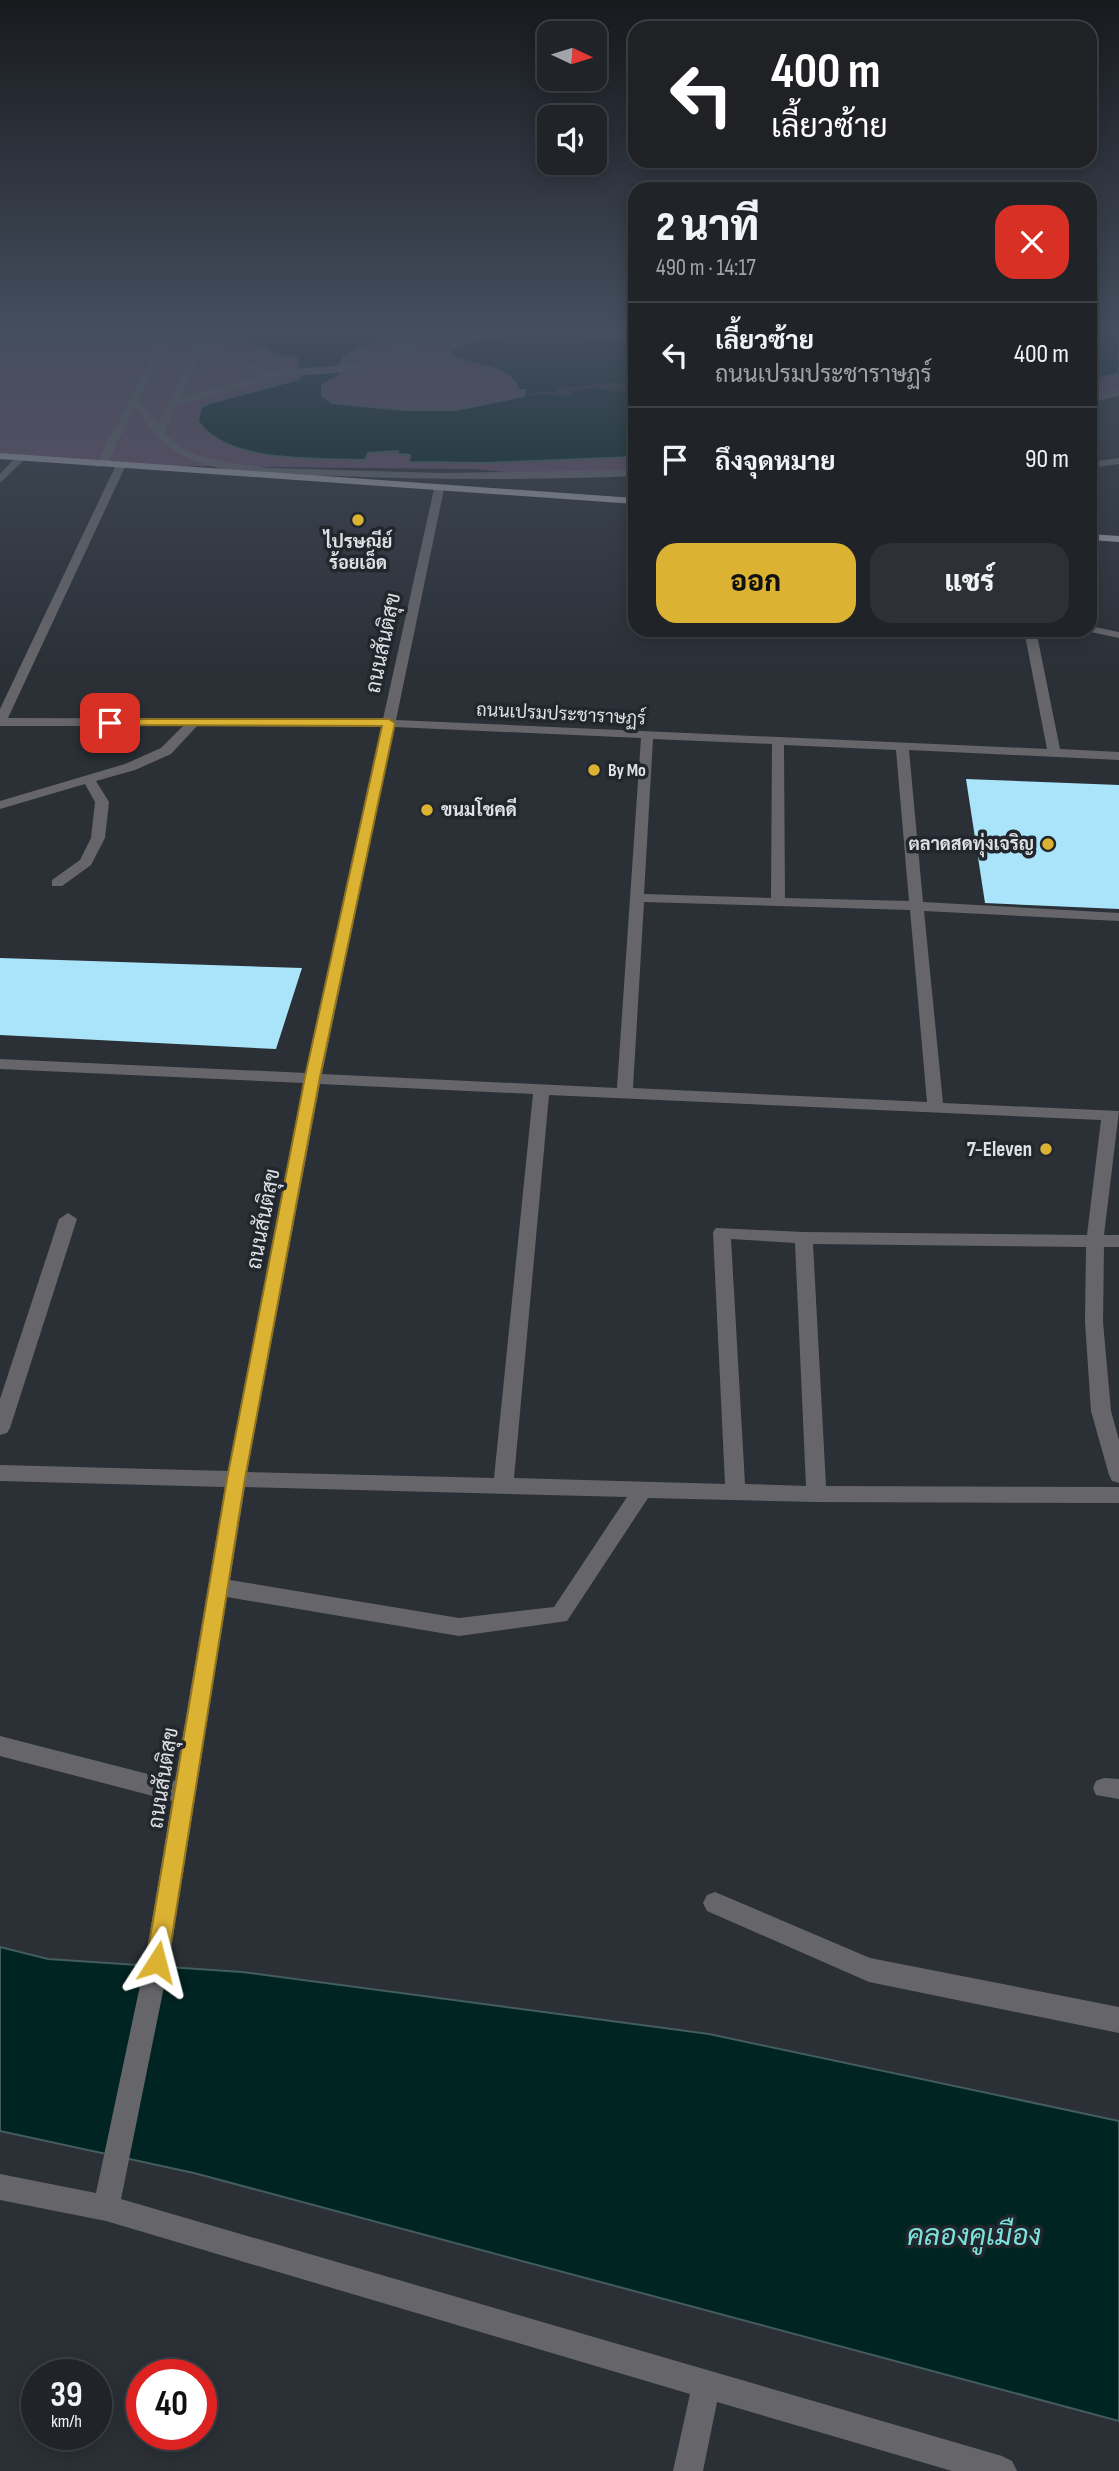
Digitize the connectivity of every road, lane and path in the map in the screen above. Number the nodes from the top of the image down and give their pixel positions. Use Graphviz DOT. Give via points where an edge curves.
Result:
graph roads {
  1 [pos="113,441"];
  2 [pos="168,441"];
  3 [pos="0,456"];
  4 [pos="21,458"];
  5 [pos="1119,461"];
  6 [pos="1097,464"];
  7 [pos="100,465"];
  8 [pos="120,467"];
  9 [pos="628,473"];
  10 [pos="569,475"];
  11 [pos="0,480"];
  12 [pos="439,489"];
  13 [pos="565,496"];
  14 [pos="628,500"];
  15 [pos="1097,538"];
  16 [pos="1119,540"];
  17 [pos="1097,630"];
  18 [pos="1119,635"];
  19 [pos="1031,637"];
  20 [pos="0,722"];
  21 [pos="193,723"];
  22 [pos="389,723"];
  23 [pos="648,736"];
  24 [pos="778,742"];
  25 [pos="902,747"];
  26 [pos="1054,753"];
  27 [pos="1119,756"];
  28 [pos="88,779"];
  29 [pos="0,805"];
  30 [pos="57,883"];
  31 [pos="638,898"];
  32 [pos="778,902"];
  33 [pos="916,906"];
  34 [pos="1119,917"];
  35 [pos="0,1064"];
  36 [pos="313,1077"];
  37 [pos="541,1090"];
  38 [pos="625,1093"];
  39 [pos="935,1106"];
  40 [pos="1115,1116"];
  41 [pos="68,1219"];
  42 [pos="804,1238"];
  43 [pos="1095,1239"];
  44 [pos="1119,1241"];
  45 [pos="0,1428"];
  46 [pos="0,1473"];
  47 [pos="1119,1475"];
  48 [pos="236,1479"];
  49 [pos="503,1487"];
  50 [pos="642,1490"];
  51 [pos="735,1492"];
  52 [pos="816,1494"];
  53 [pos="1119,1496"];
  54 [pos="217,1587"];
  55 [pos="0,1746"];
  56 [pos="184,1794"];
  57 [pos="715,1903"];
  58 [pos="1119,2020"];
  59 [pos="0,2187"];
  60 [pos="106,2208"];
  61 [pos="706,2385"];
  62 [pos="688,2471"];
  63 [pos="1003,2471"];
  1 -- 7 [label="street"];
  2 -- 10 [label="street" via="178,450 215,463 292,472 472,478"];
  3 -- 4 [label="main road"];
  4 -- 7 [label="main road"];
  4 -- 11 [label="street"];
  5 -- 6 [label="street"];
  7 -- 8 [label="main road"];
  8 -- 12 [label="main road"];
  8 -- 20 [label="street"];
  9 -- 10 [label="street"];
  10 -- 13 [label="street" via="552,484"];
  12 -- 13 [label="main road"];
  12 -- 22 [label="street, ถนนสันติสุข"];
  13 -- 14 [label="main road"];
  15 -- 16 [label="main road"];
  17 -- 18 [label="street"];
  19 -- 26 [label="street"];
  20 -- 21 [label="street, ถนนเปรมประชาราษฏร์"];
  21 -- 22 [label="street, ถนนเปรมประชาราษฏร์"];
  21 -- 28 [label="street" via="166,751"];
  22 -- 23 [label="street, ถนนเปรมประชาราษฏร์"];
  22 -- 36 [label="street, ถนนสันติสุข"];
  23 -- 24 [label="street, ถนนเปรมประชาราษฏร์"];
  23 -- 31 [label="street"];
  24 -- 25 [label="street, ถนนเปรมประชาราษฏร์"];
  24 -- 32 [label="street"];
  25 -- 26 [label="street, ถนนเปรมประชาราษฏร์"];
  25 -- 33 [label="street"];
  26 -- 27 [label="street, ถนนเปรมประชาราษฏร์"];
  28 -- 29 [label="street"];
  28 -- 30 [label="street" via="102,802 98,838 86,862"];
  31 -- 32 [label="street"];
  31 -- 38 [label="street"];
  32 -- 33 [label="street"];
  33 -- 34 [label="street"];
  33 -- 39 [label="street"];
  35 -- 36 [label="street"];
  36 -- 37 [label="street"];
  36 -- 48 [label="street, ถนนสันติสุข"];
  37 -- 38 [label="street"];
  37 -- 49 [label="street"];
  38 -- 39 [label="street"];
  39 -- 40 [label="street"];
  40 -- 43 [label="street"];
  41 -- 45 [label="street"];
  42 -- 43 [label="street"];
  42 -- 51 [label="street" via="722,1232"];
  42 -- 52 [label="street"];
  43 -- 44 [label="street"];
  43 -- 47 [label="street" via="1094,1322 1101,1411"];
  46 -- 48 [label="street"];
  48 -- 49 [label="street"];
  48 -- 54 [label="street, ถนนสันติสุข"];
  49 -- 50 [label="street"];
  50 -- 51 [label="street"];
  50 -- 54 [label="street" via="561,1615 459,1627"];
  51 -- 52 [label="street"];
  52 -- 53 [label="street"];
  54 -- 56 [label="street, ถนนสันติสุข"];
  55 -- 56 [label="street"];
  56 -- 60 [label="street, ถนนสันติสุข" via="157,1962"];
  57 -- 58 [label="street" via="869,1970"];
  59 -- 60 [label="street"];
  60 -- 61 [label="street"];
  61 -- 62 [label="street"];
  61 -- 63 [label="street"];
}
